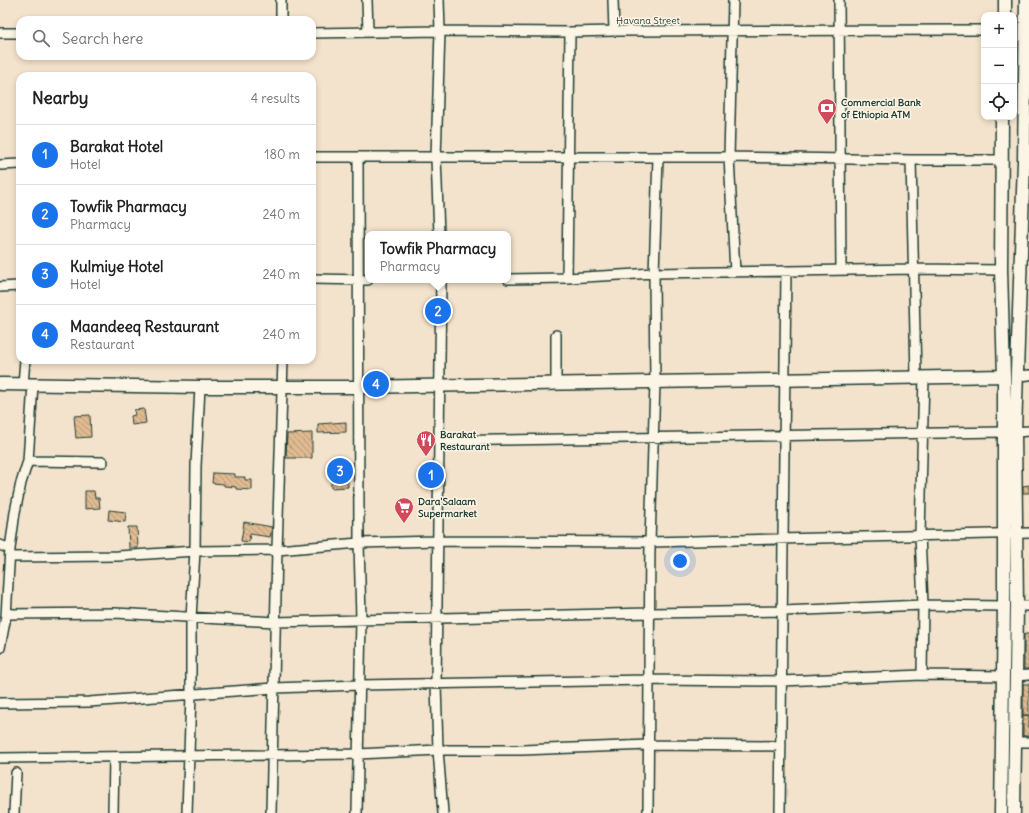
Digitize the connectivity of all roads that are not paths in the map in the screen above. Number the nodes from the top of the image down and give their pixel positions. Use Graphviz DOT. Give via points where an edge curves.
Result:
graph roads {
  1 [pos="281,0"];
  2 [pos="367,0"];
  3 [pos="439,0"];
  4 [pos="613,0"];
  5 [pos="733,0"];
  6 [pos="840,0"];
  7 [pos="1005,0"];
  8 [pos="1026,0"];
  9 [pos="1005,12"];
  10 [pos="281,16"];
  11 [pos="1028,29"];
  12 [pos="981,30"];
  13 [pos="440,31"];
  14 [pos="614,31"];
  15 [pos="733,31"];
  16 [pos="840,31"];
  17 [pos="368,32"];
  18 [pos="570,32"];
  19 [pos="0,33"];
  20 [pos="16,33"];
  21 [pos="316,33"];
  22 [pos="1002,120"];
  23 [pos="316,157"];
  24 [pos="729,157"];
  25 [pos="358,158"];
  26 [pos="436,158"];
  27 [pos="569,158"];
  28 [pos="658,158"];
  29 [pos="840,159"];
  30 [pos="911,160"];
  31 [pos="1001,160"];
  32 [pos="1027,161"];
  33 [pos="16,164"];
  34 [pos="0,165"];
  35 [pos="439,231"];
  36 [pos="914,269"];
  37 [pos="841,270"];
  38 [pos="1001,270"];
  39 [pos="786,271"];
  40 [pos="735,272"];
  41 [pos="1025,272"];
  42 [pos="654,273"];
  43 [pos="567,278"];
  44 [pos="316,279"];
  45 [pos="511,279"];
  46 [pos="358,280"];
  47 [pos="365,280"];
  48 [pos="441,283"];
  49 [pos="16,286"];
  50 [pos="0,287"];
  51 [pos="556,335"];
  52 [pos="25,364"];
  53 [pos="283,364"];
  54 [pos="1029,375"];
  55 [pos="1004,376"];
  56 [pos="1017,376"];
  57 [pos="920,377"];
  58 [pos="786,379"];
  59 [pos="655,383"];
  60 [pos="0,384"];
  61 [pos="28,384"];
  62 [pos="556,384"];
  63 [pos="440,386"];
  64 [pos="200,387"];
  65 [pos="283,387"];
  66 [pos="359,387"];
  67 [pos="1029,431"];
  68 [pos="1003,432"];
  69 [pos="1015,432"];
  70 [pos="922,433"];
  71 [pos="785,435"];
  72 [pos="653,437"];
  73 [pos="438,441"];
  74 [pos="28,461"];
  75 [pos="103,462"];
  76 [pos="1004,533"];
  77 [pos="1016,533"];
  78 [pos="1029,533"];
  79 [pos="920,534"];
  80 [pos="784,538"];
  81 [pos="438,541"];
  82 [pos="650,542"];
  83 [pos="359,543"];
  84 [pos="0,545"];
  85 [pos="277,550"];
  86 [pos="195,551"];
  87 [pos="10,553"];
  88 [pos="923,606"];
  89 [pos="1004,606"];
  90 [pos="1023,606"];
  91 [pos="782,611"];
  92 [pos="650,612"];
  93 [pos="6,614"];
  94 [pos="191,618"];
  95 [pos="437,618"];
  96 [pos="361,619"];
  97 [pos="275,622"];
  98 [pos="0,648"];
  99 [pos="922,675"];
  100 [pos="1029,675"];
  101 [pos="1003,676"];
  102 [pos="1016,676"];
  103 [pos="650,680"];
  104 [pos="782,681"];
  105 [pos="436,684"];
  106 [pos="360,685"];
  107 [pos="274,688"];
  108 [pos="191,695"];
  109 [pos="0,703"];
  110 [pos="1015,742"];
  111 [pos="1029,742"];
  112 [pos="649,745"];
  113 [pos="781,746"];
  114 [pos="438,750"];
  115 [pos="358,754"];
  116 [pos="189,755"];
  117 [pos="272,755"];
  118 [pos="114,757"];
  119 [pos="0,758"];
  120 [pos="16,773"];
  121 [pos="14,813"];
  122 [pos="113,813"];
  123 [pos="187,813"];
  124 [pos="271,813"];
  125 [pos="357,813"];
  126 [pos="443,813"];
  127 [pos="648,813"];
  128 [pos="780,813"];
  129 [pos="1001,813"];
  130 [pos="1014,813"];
  1 -- 10 [label="street"];
  2 -- 17 [label="street"];
  3 -- 13 [label="street"];
  4 -- 14 [label="street"];
  5 -- 15 [label="street"];
  6 -- 16 [label="street"];
  7 -- 9 [label="main road"];
  8 -- 11 [label="main road"];
  11 -- 32 [label="main road"];
  12 -- 16 [label="street, Havana Street"];
  13 -- 17 [label="street, Havana Street"];
  13 -- 18 [label="street, Havana Street"];
  13 -- 26 [label="street"];
  14 -- 15 [label="street, Havana Street"];
  14 -- 18 [label="street, Havana Street"];
  15 -- 16 [label="street, Havana Street"];
  15 -- 24 [label="street"];
  16 -- 29 [label="street"];
  17 -- 21 [label="street, Havana Street"];
  18 -- 27 [label="street"];
  19 -- 20 [label="street"];
  22 -- 31 [label="main road"];
  23 -- 25 [label="street"];
  24 -- 28 [label="street"];
  24 -- 29 [label="street"];
  24 -- 40 [label="street"];
  25 -- 26 [label="street"];
  25 -- 46 [label="street"];
  26 -- 27 [label="street"];
  26 -- 35 [label="street"];
  27 -- 28 [label="street"];
  27 -- 43 [label="street"];
  28 -- 42 [label="street"];
  29 -- 30 [label="street"];
  29 -- 37 [label="street"];
  30 -- 31 [label="street"];
  30 -- 36 [label="street"];
  31 -- 38 [label="main road"];
  32 -- 41 [label="main road"];
  33 -- 34 [label="street"];
  36 -- 37 [label="street"];
  36 -- 38 [label="street"];
  36 -- 57 [label="street"];
  37 -- 39 [label="street"];
  38 -- 41 [label="main road"];
  38 -- 55 [label="main road"];
  39 -- 40 [label="street"];
  39 -- 58 [label="street"];
  40 -- 42 [label="street"];
  41 -- 56 [label="main road"];
  42 -- 43 [label="street"];
  42 -- 59 [label="street"];
  43 -- 45 [label="street"];
  44 -- 46 [label="street"];
  46 -- 47 [label="street"];
  46 -- 66 [label="street"];
  48 -- 63 [label="street"];
  49 -- 50 [label="street"];
  51 -- 62 [label="street"];
  52 -- 61 [label="street"];
  53 -- 65 [label="street"];
  54 -- 56 [label="street"];
  55 -- 57 [label="main road"];
  55 -- 68 [label="main road"];
  56 -- 69 [label="main road"];
  57 -- 58 [label="main road"];
  57 -- 70 [label="street"];
  58 -- 59 [label="main road"];
  58 -- 71 [label="street"];
  59 -- 62 [label="main road"];
  59 -- 72 [label="street"];
  60 -- 61 [label="main road"];
  61 -- 64 [label="main road"];
  61 -- 74 [label="street"];
  62 -- 63 [label="main road"];
  63 -- 66 [label="main road"];
  63 -- 73 [label="street"];
  64 -- 65 [label="main road"];
  64 -- 86 [label="street"];
  65 -- 66 [label="main road"];
  65 -- 85 [label="street"];
  66 -- 83 [label="street"];
  67 -- 69 [label="street"];
  68 -- 70 [label="street"];
  68 -- 76 [label="main road"];
  69 -- 77 [label="main road"];
  70 -- 71 [label="street"];
  70 -- 79 [label="street"];
  71 -- 72 [label="street"];
  71 -- 80 [label="street"];
  72 -- 73 [label="street"];
  72 -- 82 [label="street"];
  73 -- 81 [label="street"];
  74 -- 75 [label="street"];
  74 -- 87 [label="street" via="15,512"];
  76 -- 77 [label="street"];
  76 -- 79 [label="street"];
  76 -- 89 [label="main road"];
  77 -- 78 [label="street"];
  77 -- 90 [label="main road"];
  79 -- 80 [label="street"];
  79 -- 88 [label="street"];
  80 -- 82 [label="street"];
  80 -- 91 [label="street"];
  81 -- 82 [label="street"];
  81 -- 83 [label="street"];
  81 -- 95 [label="street"];
  82 -- 92 [label="street"];
  83 -- 85 [label="street"];
  83 -- 96 [label="street"];
  84 -- 87 [label="street"];
  85 -- 86 [label="street"];
  85 -- 97 [label="street"];
  86 -- 87 [label="street" via="118,556"];
  86 -- 94 [label="street"];
  87 -- 93 [label="street"];
  88 -- 89 [label="street"];
  88 -- 91 [label="street"];
  88 -- 99 [label="street"];
  89 -- 101 [label="main road"];
  90 -- 102 [label="main road"];
  91 -- 92 [label="street"];
  91 -- 104 [label="street"];
  92 -- 95 [label="street"];
  92 -- 103 [label="street"];
  93 -- 94 [label="street" via="115,612"];
  93 -- 98 [label="street"];
  94 -- 97 [label="street"];
  94 -- 108 [label="street"];
  95 -- 96 [label="street"];
  95 -- 105 [label="street"];
  96 -- 97 [label="street"];
  96 -- 106 [label="street"];
  97 -- 107 [label="street"];
  99 -- 101 [label="street"];
  99 -- 104 [label="street"];
  100 -- 102 [label="street"];
  101 -- 129 [label="main road"];
  102 -- 110 [label="main road"];
  103 -- 104 [label="street"];
  103 -- 105 [label="street"];
  103 -- 112 [label="street"];
  104 -- 113 [label="street"];
  105 -- 106 [label="street"];
  105 -- 114 [label="street"];
  106 -- 107 [label="street"];
  106 -- 115 [label="street"];
  107 -- 108 [label="street"];
  107 -- 117 [label="street"];
  108 -- 109 [label="street" via="89,702"];
  108 -- 116 [label="street"];
  110 -- 111 [label="street"];
  110 -- 130 [label="main road"];
  112 -- 113 [label="street"];
  112 -- 114 [label="street"];
  112 -- 127 [label="street"];
  113 -- 128 [label="street"];
  114 -- 115 [label="street"];
  114 -- 126 [label="street"];
  115 -- 117 [label="street"];
  115 -- 125 [label="street"];
  116 -- 117 [label="street"];
  116 -- 118 [label="street"];
  116 -- 123 [label="street"];
  117 -- 124 [label="street"];
  118 -- 119 [label="street"];
  118 -- 122 [label="street"];
  120 -- 121 [label="street"];
}
